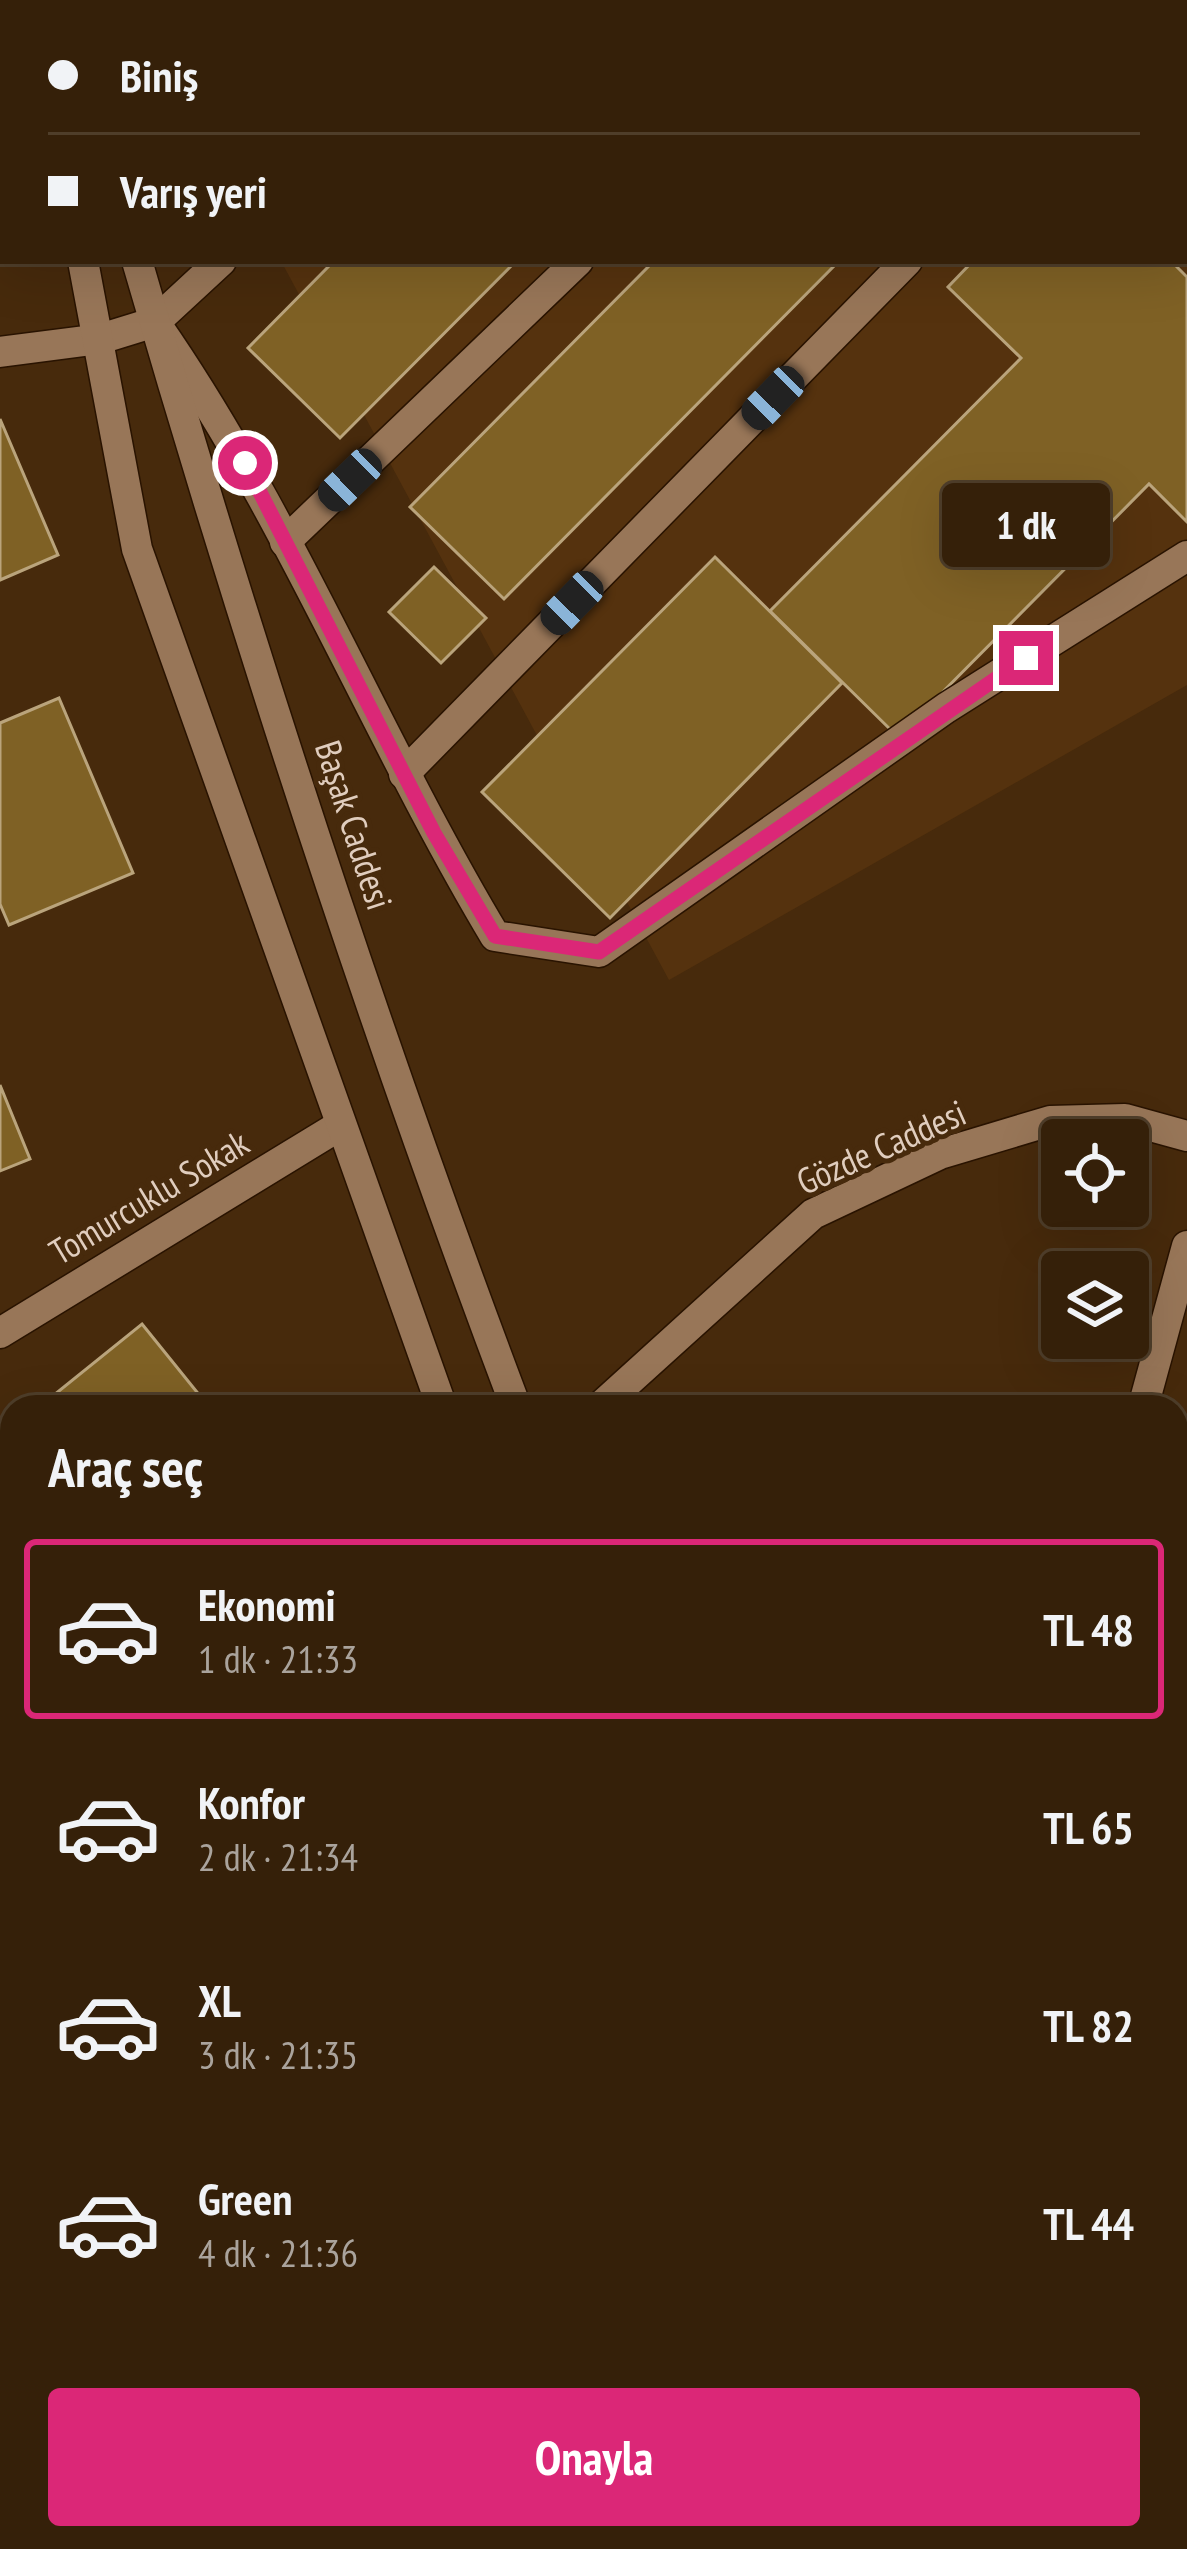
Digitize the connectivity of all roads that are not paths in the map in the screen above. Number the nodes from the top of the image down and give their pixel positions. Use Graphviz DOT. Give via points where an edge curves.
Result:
graph roads {
  1 [pos="84,264"];
  2 [pos="138,264"];
  3 [pos="218,264"];
  4 [pos="575,264"];
  5 [pos="904,264"];
  6 [pos="155,322"];
  7 [pos="100,338"];
  8 [pos="0,352"];
  9 [pos="285,542"];
  10 [pos="1187,556"];
  11 [pos="404,774"];
  12 [pos="339,1126"];
  13 [pos="1187,1136"];
  14 [pos="1187,1246"];
  15 [pos="0,1333"];
  16 [pos="438,1395"];
  17 [pos="512,1395"];
  18 [pos="613,1395"];
  19 [pos="1146,1395"];
  1 -- 7 [label="street"];
  2 -- 6 [label="street, Başak Caddesi"];
  3 -- 6 [label="street"];
  4 -- 9 [label="street"];
  5 -- 11 [label="street"];
  6 -- 7 [label="street"];
  6 -- 9 [label="street" via="225,424"];
  6 -- 17 [label="street, Başak Caddesi" via="215,532 406,1108"];
  7 -- 8 [label="street"];
  7 -- 12 [label="street" via="137,549"];
  9 -- 11 [label="street"];
  10 -- 11 [label="street" via="946,708 599,952 495,936"];
  12 -- 15 [label="street, Tomurcuklu Sokak"];
  12 -- 16 [label="street"];
  13 -- 18 [label="street, Gözde Caddesi" via="1125,1119 1050,1121 940,1154 813,1214"];
  14 -- 19 [label="street"];
}
